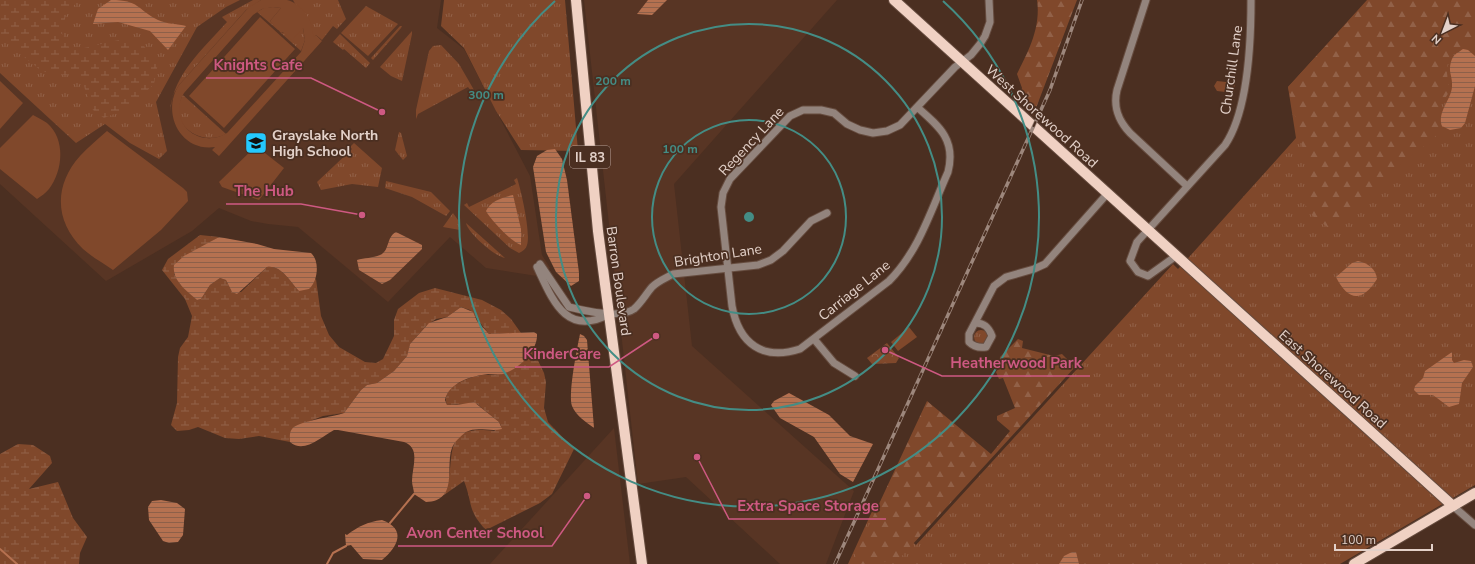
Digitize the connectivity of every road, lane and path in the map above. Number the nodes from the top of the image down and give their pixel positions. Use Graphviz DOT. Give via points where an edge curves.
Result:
graph roads {
  1 [pos="576,0"];
  2 [pos="894,0"];
  3 [pos="989,0"];
  4 [pos="1146,0"];
  5 [pos="1251,0"];
  6 [pos="961,62"];
  7 [pos="917,107"];
  8 [pos="1187,186"];
  9 [pos="1107,194"];
  10 [pos="827,213"];
  11 [pos="1147,230"];
  12 [pos="1174,254"];
  13 [pos="727,268"];
  14 [pos="610,314"];
  15 [pos="976,323"];
  16 [pos="814,339"];
  17 [pos="855,376"];
  18 [pos="1475,493"];
  19 [pos="1453,506"];
  20 [pos="1475,525"];
  21 [pos="642,564"];
  22 [pos="1354,564"];
  1 -- 14 [label="main road, Barron Boulevard / IL 83" via="596,211"];
  2 -- 6 [label="main road, West Shorewood Road"];
  3 -- 6 [label="street, Regency Lane" via="990,22 985,36"];
  4 -- 8 [label="street" via="1117,90 1116,110 1123,126"];
  5 -- 8 [label="street, Churchill Lane" via="1251,37 1235,127 1223,147"];
  6 -- 7 [label="street, Regency Lane"];
  6 -- 9 [label="main road, West Shorewood Road"];
  7 -- 13 [label="street, Regency Lane" via="900,125 873,134 847,124 834,113 821,110 803,110 790,116 730,179 723,193 721,207"];
  7 -- 16 [label="street, Carriage Lane" via="936,123 950,146 951,160 942,186 911,255 902,268"];
  8 -- 11 [label="street, Churchill Lane"];
  9 -- 11 [label="main road, West Shorewood Road"];
  9 -- 15 [label="street" via="1045,264 1006,277 994,286"];
  10 -- 13 [label="street, Brighton Lane" via="811,221 771,260 758,265"];
  11 -- 12 [label="main road, West Shorewood Road"];
  11 -- 12 [label="street, Churchill Lane" via="1137,242 1130,261 1138,272 1148,276"];
  12 -- 19 [label="main road, East Shorewood Road"];
  13 -- 14 [label="street, Brighton Lane" via="673,274 652,286 635,308 627,313"];
  13 -- 16 [label="street, Carriage Lane" via="735,320 749,342 773,354 800,349"];
  14 -- 14 [label="street" via="570,308 538,265 556,303 572,320 596,321"];
  14 -- 21 [label="main road, Barron Boulevard / IL 83"];
  16 -- 17 [label="street" via="834,363"];
  18 -- 19 [label="main road"];
  19 -- 20 [label="street, East Shorewood Road"];
  19 -- 22 [label="main road"];
}
